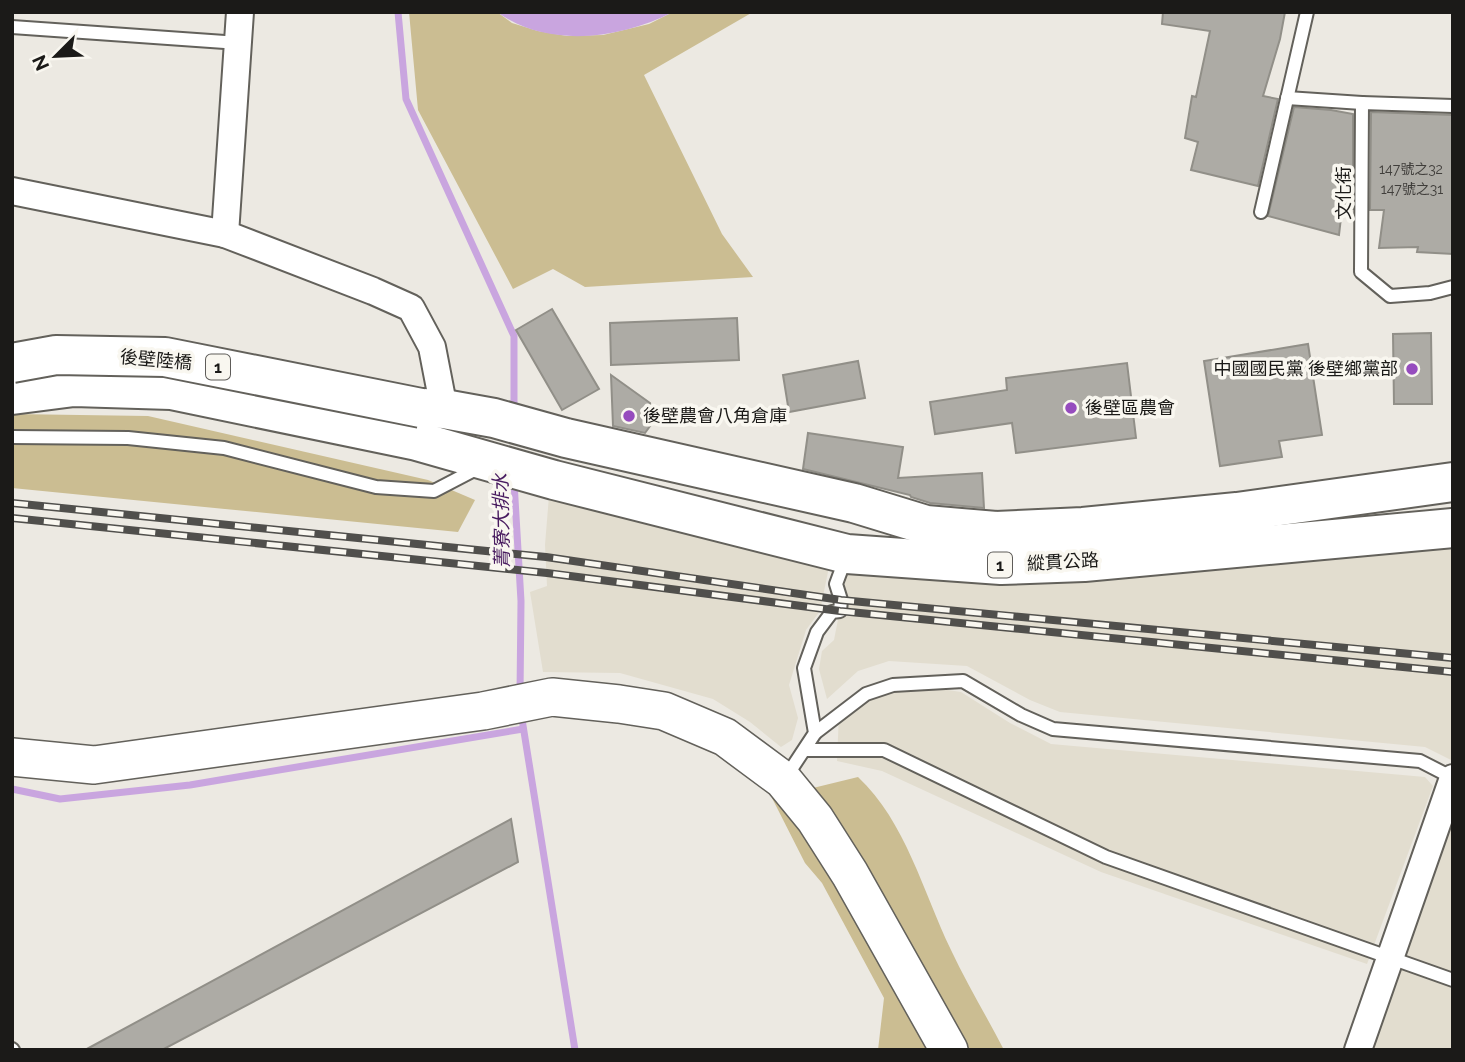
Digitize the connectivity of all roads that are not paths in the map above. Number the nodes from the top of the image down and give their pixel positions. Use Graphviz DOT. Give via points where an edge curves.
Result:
graph roads {
  1 [pos="240,12"];
  2 [pos="1307,12"];
  3 [pos="12,27"];
  4 [pos="239,43"];
  5 [pos="1287,98"];
  6 [pos="1362,103"];
  7 [pos="1453,106"];
  8 [pos="12,191"];
  9 [pos="1261,212"];
  10 [pos="225,234"];
  11 [pos="1453,287"];
  12 [pos="74,342"];
  13 [pos="110,343"];
  14 [pos="18,355"];
  15 [pos="12,395"];
  16 [pos="427,419"];
  17 [pos="12,437"];
  18 [pos="488,462"];
  19 [pos="1453,482"];
  20 [pos="1453,527"];
  21 [pos="1240,529"];
  22 [pos="847,554"];
  23 [pos="815,733"];
  24 [pos="805,750"];
  25 [pos="12,757"];
  26 [pos="1453,778"];
  27 [pos="783,780"];
  28 [pos="1392,958"];
  29 [pos="1453,980"];
  30 [pos="949,1050"];
  31 [pos="1358,1050"];
  1 -- 4 [label="street"];
  2 -- 5 [label="lane"];
  3 -- 4 [label="lane"];
  4 -- 10 [label="street"];
  5 -- 6 [label="lane"];
  5 -- 9 [label="lane"];
  6 -- 7 [label="lane"];
  6 -- 11 [label="lane, 文化街" via="1361,272 1390,296"];
  8 -- 10 [label="street"];
  10 -- 16 [label="street" via="411,308 432,346"];
  12 -- 14 [label="lane"];
  13 -- 16 [label="lane" via="159,344 342,382 414,408"];
  14 -- 16 [label="main road, 後壁陸橋 / 1, bridge" via="165,357"];
  15 -- 16 [label="main road, 後壁陸橋 / 1" via="74,387 171,390"];
  16 -- 18 [label="main road, 1"];
  16 -- 21 [label="main road, 縱貫公路 / 1" via="494,418 854,503 926,526"];
  17 -- 18 [label="lane" via="128,438 224,448 376,487 434,491"];
  18 -- 22 [label="main road, 縱貫公路 / 1"];
  19 -- 21 [label="main road, 縱貫公路 / 1"];
  20 -- 21 [label="main road, 縱貫公路 / 1"];
  21 -- 22 [label="main road, 縱貫公路 / 1" via="1084,562 1001,565"];
  22 -- 23 [label="lane" via="836,584 840,611 832,612 817,632 804,668"];
  23 -- 24 [label="lane"];
  23 -- 26 [label="lane" via="866,694 893,685 963,681 1053,729 1420,761"];
  24 -- 27 [label="lane"];
  24 -- 28 [label="lane" via="884,750 1106,857"];
  25 -- 27 [label="street" via="94,765 552,697 664,711 725,737"];
  26 -- 28 [label="street"];
  27 -- 30 [label="street" via="815,819 849,874"];
  28 -- 29 [label="lane"];
  28 -- 31 [label="street"];
}
